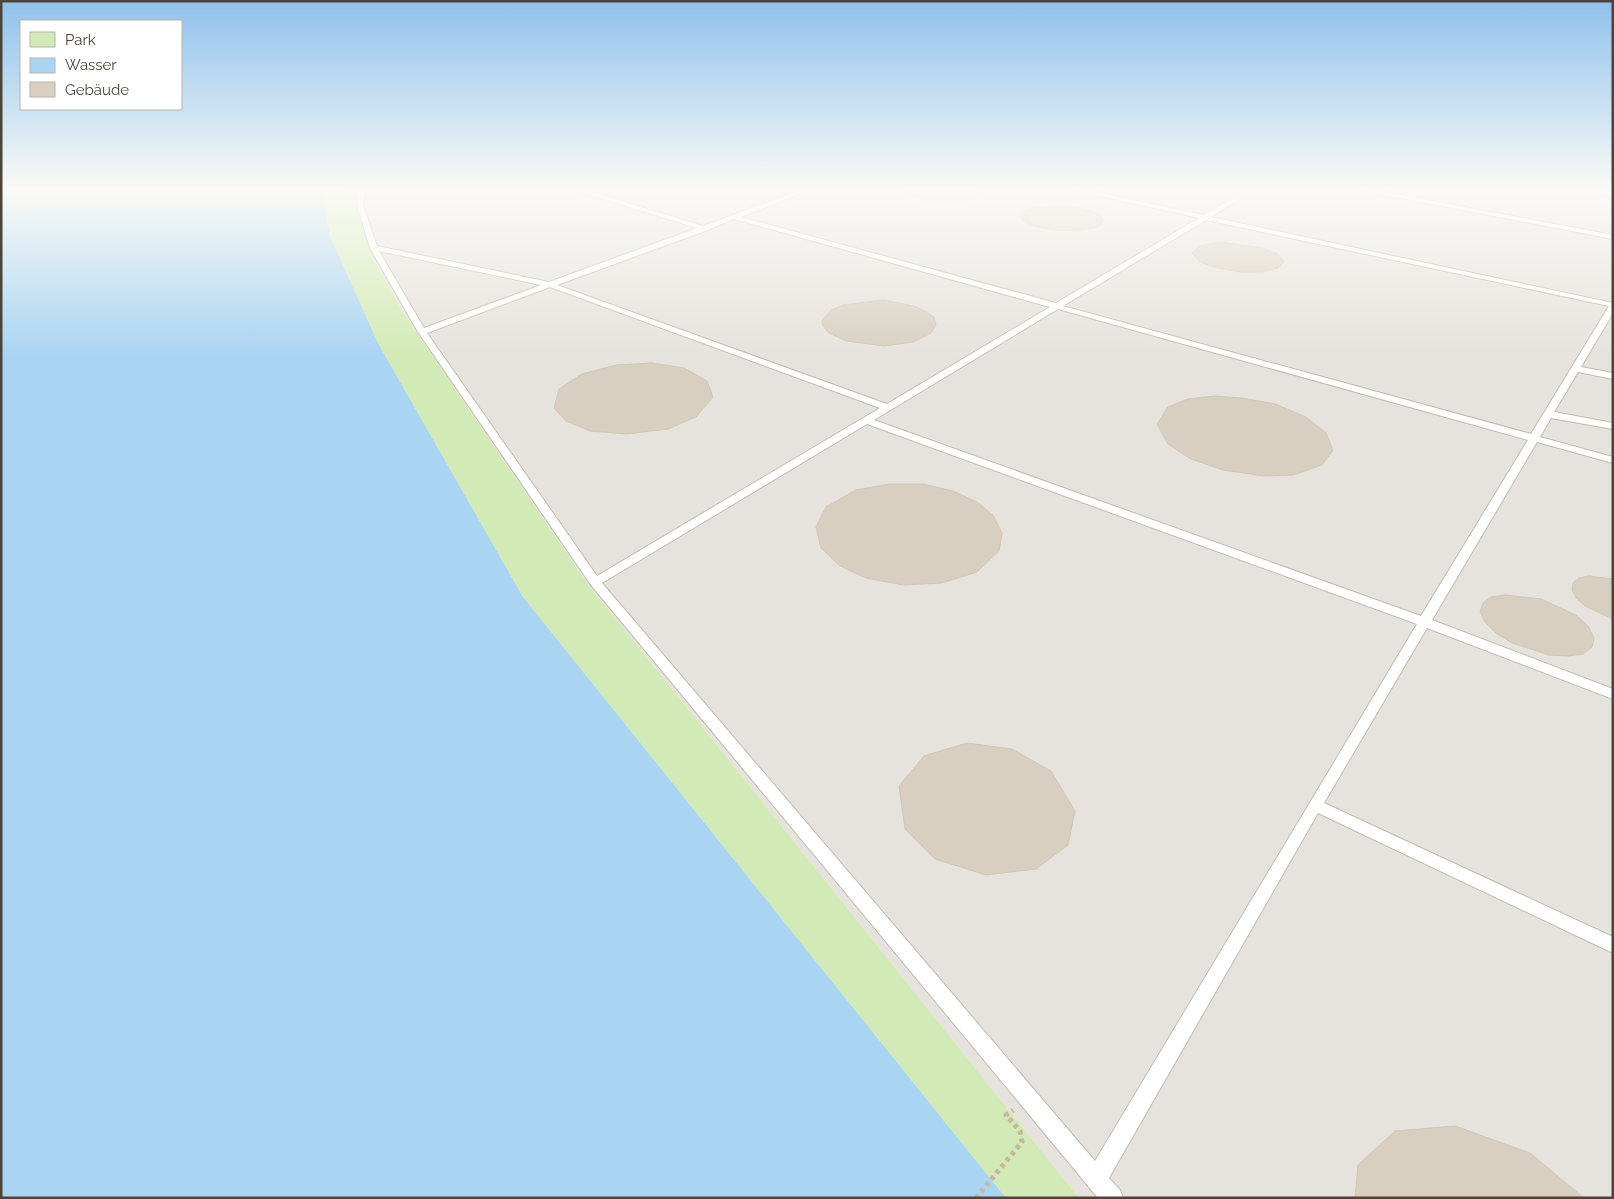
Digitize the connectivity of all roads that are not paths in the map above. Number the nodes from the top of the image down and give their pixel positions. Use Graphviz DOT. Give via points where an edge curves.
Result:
graph roads {
  1 [pos="373,245"];
  2 [pos="662,245"];
  3 [pos="835,245"];
  4 [pos="1160,245"];
  5 [pos="1331,245"];
  6 [pos="374,248"];
  7 [pos="551,285"];
  8 [pos="1613,305"];
  9 [pos="1058,307"];
  10 [pos="422,332"];
  11 [pos="1574,369"];
  12 [pos="1613,376"];
  13 [pos="889,408"];
  14 [pos="1547,414"];
  15 [pos="866,420"];
  16 [pos="1613,426"];
  17 [pos="1532,438"];
  18 [pos="1613,460"];
  19 [pos="595,582"];
  20 [pos="1424,622"];
  21 [pos="1613,694"];
  22 [pos="1315,805"];
  23 [pos="1613,945"];
  24 [pos="1096,1180"];
  25 [pos="1112,1198"];
  1 -- 6 [label="lane"];
  2 -- 7 [label="lane"];
  3 -- 9 [label="lane"];
  4 -- 9 [label="lane"];
  5 -- 8 [label="lane"];
  6 -- 7 [label="lane"];
  6 -- 10 [label="lane"];
  7 -- 10 [label="lane"];
  7 -- 13 [label="lane"];
  8 -- 11 [label="lane"];
  9 -- 13 [label="lane"];
  9 -- 17 [label="lane"];
  10 -- 19 [label="lane"];
  11 -- 12 [label="lane"];
  11 -- 14 [label="lane"];
  13 -- 15 [label="lane"];
  14 -- 16 [label="lane"];
  14 -- 17 [label="lane"];
  15 -- 19 [label="lane"];
  15 -- 20 [label="lane"];
  17 -- 18 [label="lane"];
  17 -- 20 [label="lane"];
  19 -- 24 [label="lane"];
  20 -- 21 [label="lane"];
  20 -- 22 [label="lane"];
  22 -- 23 [label="lane"];
  22 -- 24 [label="lane"];
  24 -- 25 [label="lane"];
}
